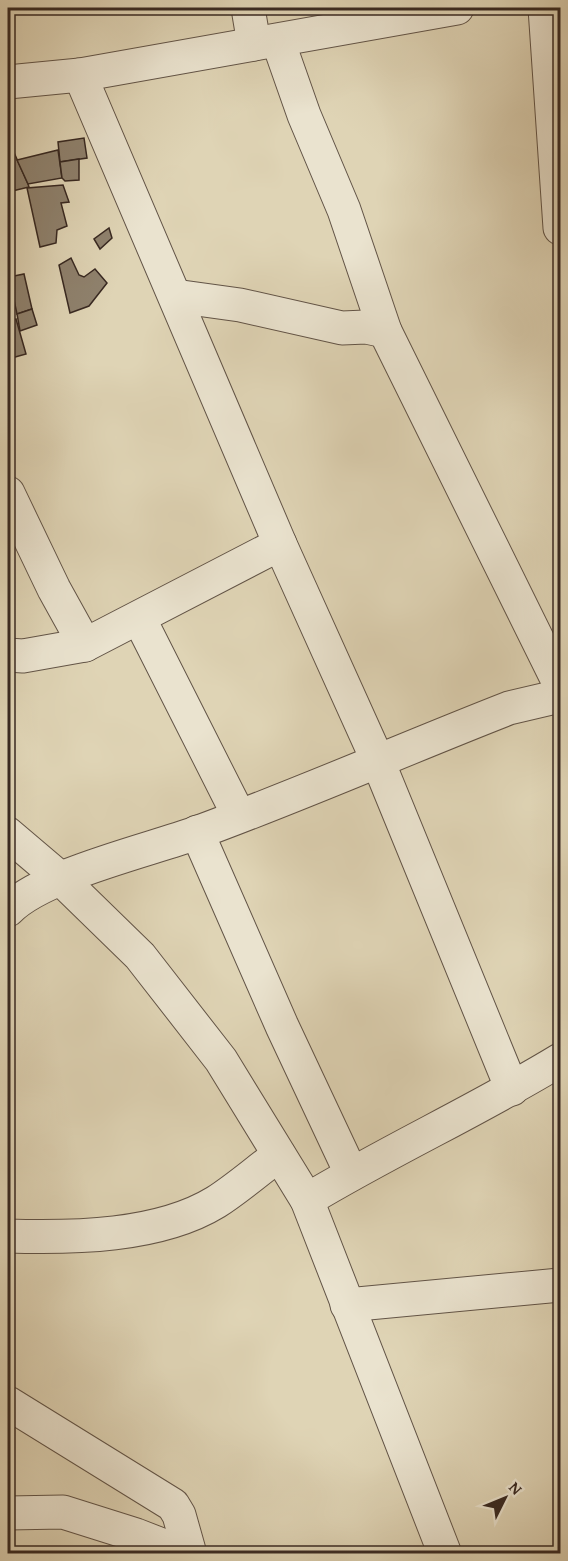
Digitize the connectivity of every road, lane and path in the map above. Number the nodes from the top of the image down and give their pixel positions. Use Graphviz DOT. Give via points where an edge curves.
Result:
graph roads {
  1 [pos="248,8"];
  2 [pos="457,8"];
  3 [pos="545,8"];
  4 [pos="266,42"];
  5 [pos="80,75"];
  6 [pos="8,82"];
  7 [pos="561,228"];
  8 [pos="175,296"];
  9 [pos="385,331"];
  10 [pos="8,493"];
  11 [pos="280,544"];
  12 [pos="139,618"];
  13 [pos="85,645"];
  14 [pos="8,655"];
  15 [pos="561,685"];
  16 [pos="561,696"];
  17 [pos="377,759"];
  18 [pos="238,816"];
  19 [pos="197,832"];
  20 [pos="8,834"];
  21 [pos="61,879"];
  22 [pos="8,910"];
  23 [pos="561,1060"];
  24 [pos="512,1089"];
  25 [pos="279,1155"];
  26 [pos="351,1173"];
  27 [pos="307,1200"];
  28 [pos="8,1236"];
  29 [pos="561,1285"];
  30 [pos="347,1305"];
  31 [pos="8,1404"];
  32 [pos="8,1513"];
  33 [pos="185,1554"];
  34 [pos="190,1554"];
  35 [pos="445,1554"];
  1 -- 4 [label="street"];
  2 -- 4 [label="street"];
  3 -- 7 [label="street"];
  4 -- 5 [label="street"];
  4 -- 9 [label="street" via="304,115 344,210"];
  5 -- 6 [label="street"];
  5 -- 8 [label="street"];
  8 -- 9 [label="street" via="240,305 332,326"];
  8 -- 11 [label="street"];
  9 -- 15 [label="street"];
  10 -- 13 [label="street"];
  11 -- 12 [label="street"];
  11 -- 17 [label="street"];
  12 -- 13 [label="street"];
  12 -- 18 [label="street"];
  13 -- 14 [label="street"];
  16 -- 17 [label="street" via="508,708"];
  17 -- 18 [label="street"];
  17 -- 24 [label="street"];
  18 -- 19 [label="street"];
  19 -- 21 [label="street"];
  19 -- 26 [label="street"];
  20 -- 21 [label="street"];
  21 -- 22 [label="street" via="17,900"];
  21 -- 25 [label="street" via="147,965 221,1060"];
  23 -- 24 [label="street"];
  24 -- 26 [label="street"];
  25 -- 27 [label="street"];
  25 -- 28 [label="street" via="215,1202 156,1226 59,1238"];
  26 -- 27 [label="street"];
  27 -- 30 [label="street"];
  29 -- 30 [label="street"];
  30 -- 35 [label="street"];
  31 -- 34 [label="street" via="172,1504"];
  32 -- 33 [label="street" via="63,1512"];
}
